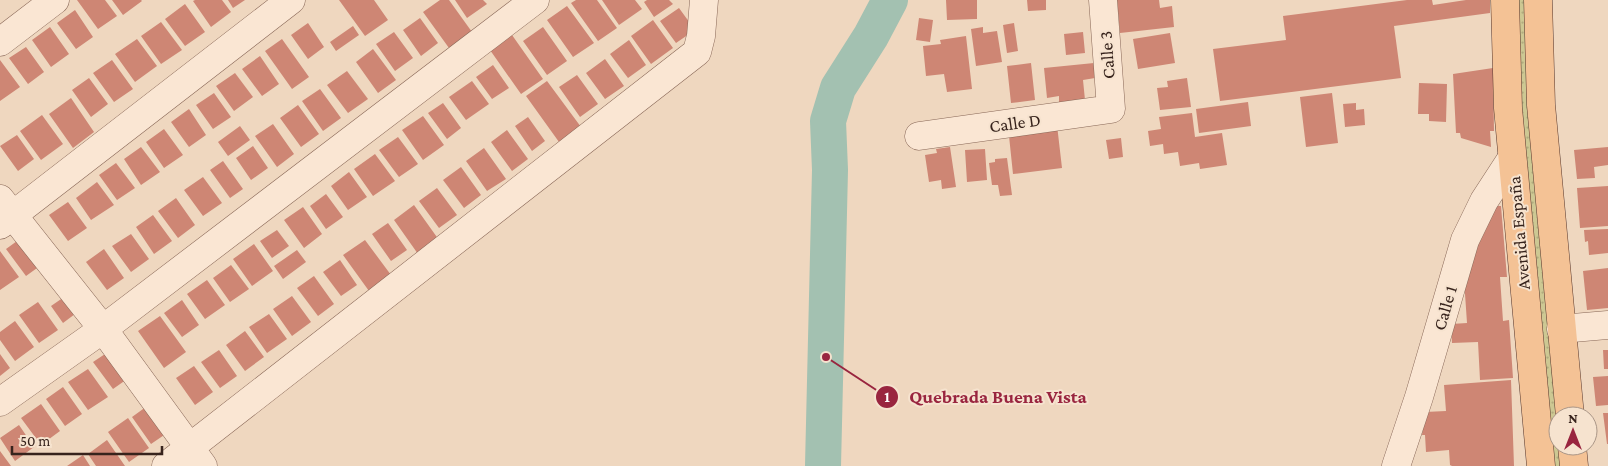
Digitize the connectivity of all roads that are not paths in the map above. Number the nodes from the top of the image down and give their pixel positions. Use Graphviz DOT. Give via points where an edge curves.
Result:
graph roads {
  1 [pos="55,0"];
  2 [pos="291,0"];
  3 [pos="535,0"];
  4 [pos="704,0"];
  5 [pos="1103,0"];
  6 [pos="1505,0"];
  7 [pos="1538,0"];
  8 [pos="0,42"];
  9 [pos="1111,109"];
  10 [pos="919,136"];
  11 [pos="1512,158"];
  12 [pos="4,214"];
  13 [pos="1608,325"];
  14 [pos="103,329"];
  15 [pos="1561,329"];
  16 [pos="0,402"];
  17 [pos="1569,406"];
  18 [pos="197,457"];
  19 [pos="166,466"];
  20 [pos="1396,466"];
  21 [pos="1541,466"];
  1 -- 8 [label="street"];
  2 -- 12 [label="street"];
  3 -- 14 [label="street"];
  4 -- 18 [label="street" via="697,52"];
  5 -- 9 [label="street, Calle 3"];
  6 -- 11 [label="main road, Avenida España"];
  7 -- 15 [label="main road, Avenida España" via="1541,106"];
  9 -- 10 [label="street, Calle D"];
  11 -- 20 [label="street, Calle 1" via="1468,231"];
  11 -- 21 [label="main road, Avenida España"];
  12 -- 14 [label="street"];
  13 -- 15 [label="street"];
  14 -- 16 [label="street"];
  14 -- 18 [label="street"];
  15 -- 17 [label="main road, Avenida España"];
  18 -- 19 [label="street"];
}
